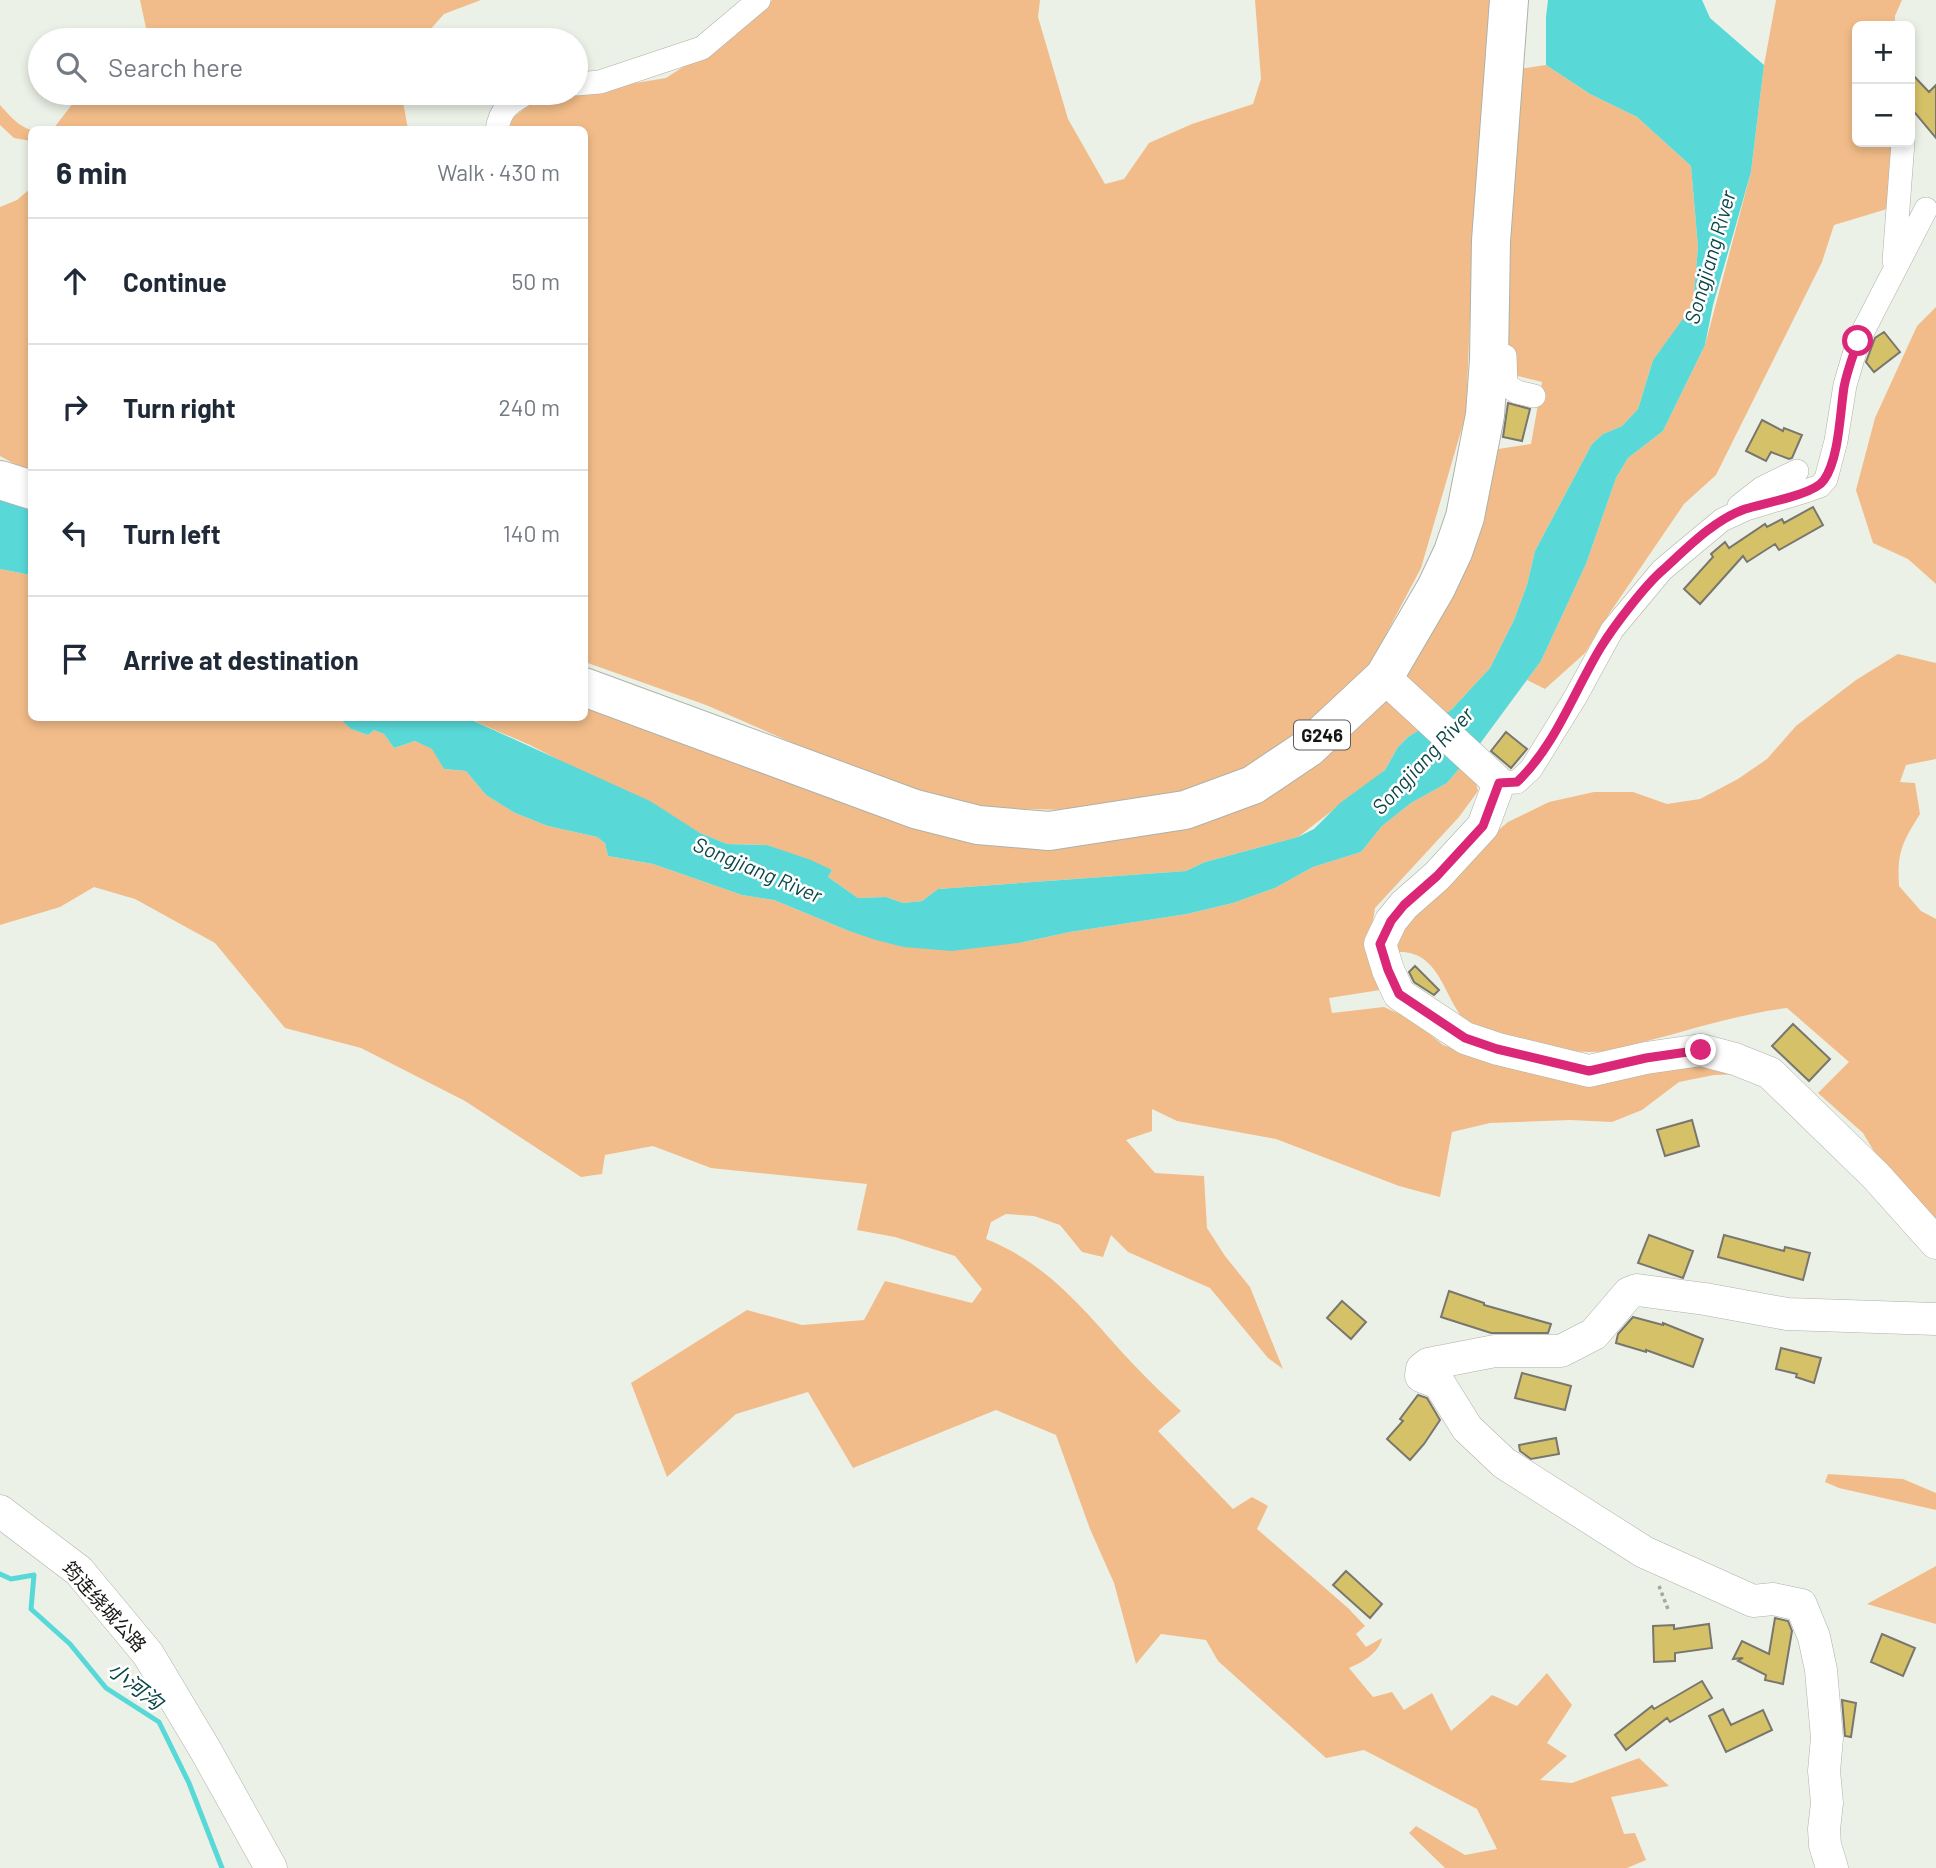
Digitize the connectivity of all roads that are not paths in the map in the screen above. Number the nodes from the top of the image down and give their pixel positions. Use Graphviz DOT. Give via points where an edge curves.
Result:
graph roads {
  1 [pos="759,0"];
  2 [pos="1509,0"];
  3 [pos="588,83"];
  4 [pos="507,105"];
  5 [pos="498,126"];
  6 [pos="1903,147"];
  7 [pos="1926,209"];
  8 [pos="1893,271"];
  9 [pos="1491,299"];
  10 [pos="1534,396"];
  11 [pos="1797,471"];
  12 [pos="0,480"];
  13 [pos="28,489"];
  14 [pos="1727,517"];
  15 [pos="1384,677"];
  16 [pos="588,688"];
  17 [pos="1499,783"];
  18 [pos="1936,1243"];
  19 [pos="1936,1319"];
  20 [pos="0,1511"];
  21 [pos="271,1868"];
  22 [pos="1832,1868"];
  1 -- 3 [label="street" via="702,48"];
  2 -- 9 [label="highway, G246"];
  4 -- 5 [label="street"];
  6 -- 8 [label="street"];
  7 -- 8 [label="street"];
  8 -- 14 [label="street" via="1851,362 1826,479 1806,491"];
  9 -- 10 [label="street" via="1501,315 1506,385"];
  9 -- 15 [label="highway, G246" via="1485,415 1465,517 1436,588"];
  11 -- 14 [label="street" via="1762,488"];
  12 -- 13 [label="highway"];
  14 -- 17 [label="street" via="1662,570 1612,630 1531,769 1517,782"];
  15 -- 16 [label="highway, G246" via="1308,748 1253,785 1185,810 1049,831 978,825 915,809"];
  15 -- 17 [label="street"];
  17 -- 18 [label="street" via="1483,826 1404,905 1380,944 1399,994 1465,1038 1558,1065 1589,1071 1701,1050 1770,1073 1876,1176"];
  19 -- 22 [label="street" via="1787,1314 1637,1290 1629,1293 1594,1334 1561,1351 1495,1351 1422,1369 1421,1376 1439,1384 1474,1436 1524,1478 1644,1552 1752,1601 1773,1599 1801,1605 1821,1670 1827,1738 1824,1829"];
  20 -- 21 [label="street, 筠连绕城公路" via="79,1571 148,1654"];
}
